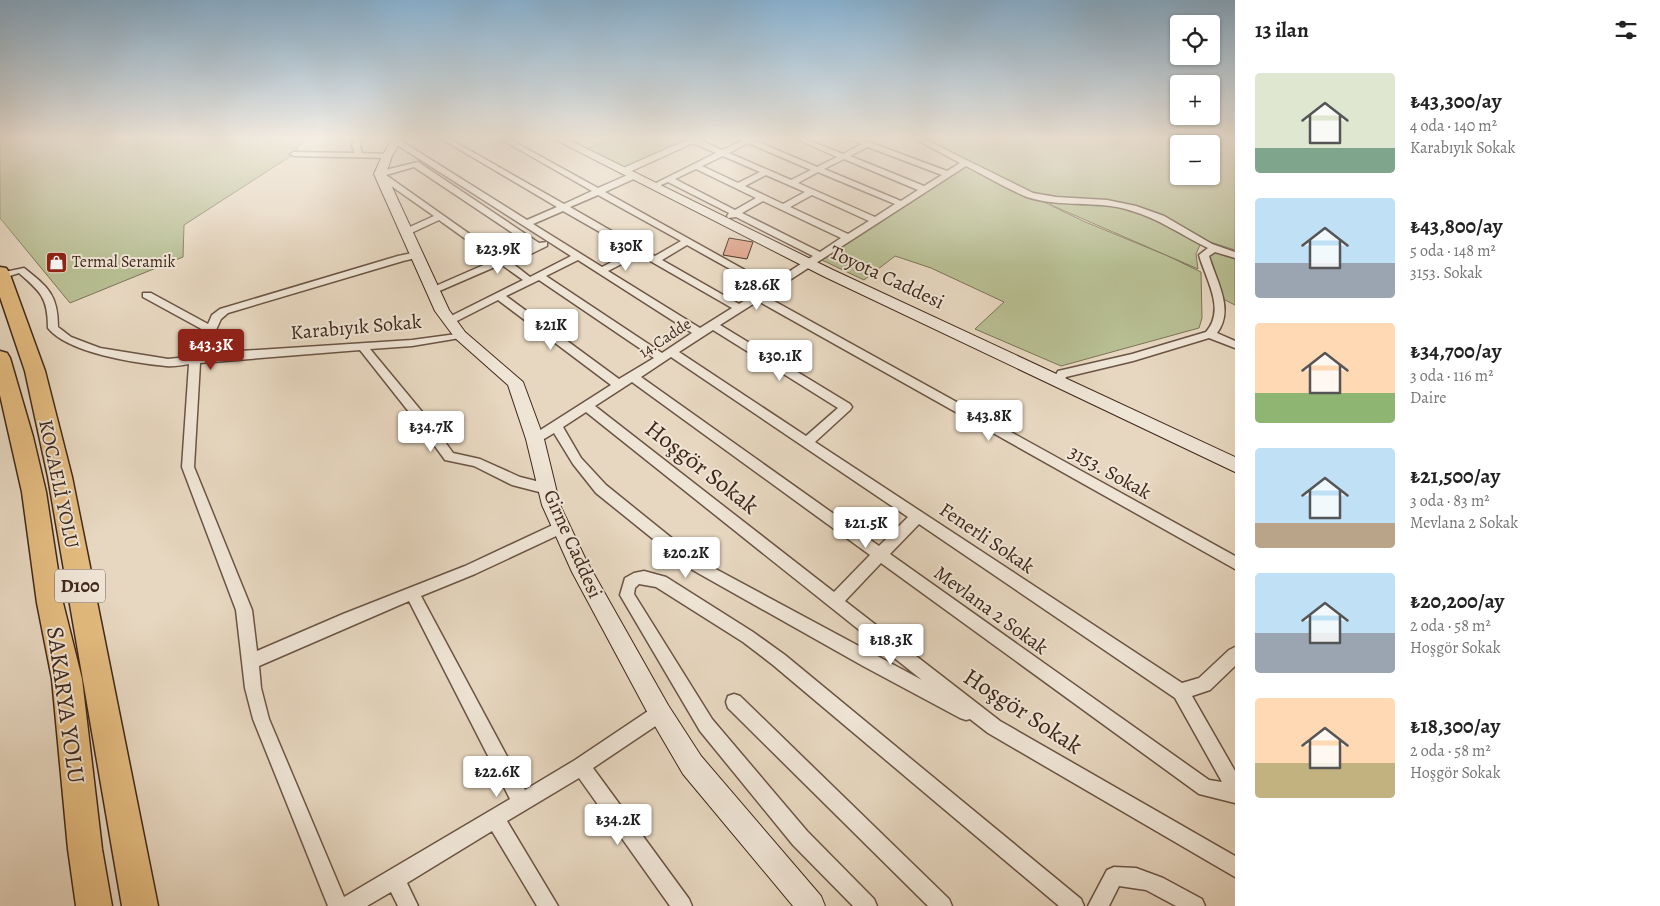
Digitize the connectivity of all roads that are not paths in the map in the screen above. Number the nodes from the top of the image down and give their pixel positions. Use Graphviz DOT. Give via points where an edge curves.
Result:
graph roads {
  1 [pos="383,180"];
  2 [pos="389,180"];
  3 [pos="439,180"];
  4 [pos="452,180"];
  5 [pos="517,180"];
  6 [pos="579,180"];
  7 [pos="616,180"];
  8 [pos="643,180"];
  9 [pos="665,180"];
  10 [pos="671,180"];
  11 [pos="727,180"];
  12 [pos="750,180"];
  13 [pos="785,180"];
  14 [pos="796,180"];
  15 [pos="845,180"];
  16 [pos="903,180"];
  17 [pos="937,180"];
  18 [pos="1002,180"];
  19 [pos="791,183"];
  20 [pos="654,186"];
  21 [pos="739,186"];
  22 [pos="924,189"];
  23 [pos="598,191"];
  24 [pos="812,192"];
  25 [pos="763,197"];
  26 [pos="901,204"];
  27 [pos="563,207"];
  28 [pos="784,207"];
  29 [pos="736,213"];
  30 [pos="440,217"];
  31 [pos="723,220"];
  32 [pos="875,220"];
  33 [pos="526,224"];
  34 [pos="406,232"];
  35 [pos="848,238"];
  36 [pos="553,240"];
  37 [pos="688,241"];
  38 [pos="539,247"];
  39 [pos="1214,248"];
  40 [pos="639,251"];
  41 [pos="416,255"];
  42 [pos="1235,255"];
  43 [pos="578,256"];
  44 [pos="815,259"];
  45 [pos="655,260"];
  46 [pos="503,262"];
  47 [pos="601,271"];
  48 [pos="0,274"];
  49 [pos="540,276"];
  50 [pos="530,281"];
  51 [pos="771,288"];
  52 [pos="434,290"];
  53 [pos="147,295"];
  54 [pos="499,296"];
  55 [pos="757,296"];
  56 [pos="738,308"];
  57 [pos="713,325"];
  58 [pos="455,328"];
  59 [pos="211,330"];
  60 [pos="700,333"];
  61 [pos="1210,334"];
  62 [pos="1235,345"];
  63 [pos="363,347"];
  64 [pos="239,355"];
  65 [pos="666,355"];
  66 [pos="0,358"];
  67 [pos="195,360"];
  68 [pos="632,376"];
  69 [pos="1060,377"];
  70 [pos="619,385"];
  71 [pos="8,405"];
  72 [pos="586,406"];
  73 [pos="556,425"];
  74 [pos="534,439"];
  75 [pos="807,442"];
  76 [pos="1235,456"];
  77 [pos="1235,465"];
  78 [pos="547,489"];
  79 [pos="918,516"];
  80 [pos="562,527"];
  81 [pos="880,555"];
  82 [pos="1235,563"];
  83 [pos="412,593"];
  84 [pos="834,602"];
  85 [pos="1235,655"];
  86 [pos="251,662"];
  87 [pos="1181,692"];
  88 [pos="734,702"];
  89 [pos="660,713"];
  90 [pos="994,727"];
  91 [pos="581,766"];
  92 [pos="1235,788"];
  93 [pos="1235,794"];
  94 [pos="522,802"];
  95 [pos="495,818"];
  96 [pos="1235,867"];
  97 [pos="395,879"];
  98 [pos="94,906"];
  99 [pos="140,906"];
  100 [pos="338,906"];
  101 [pos="348,906"];
  102 [pos="408,906"];
  103 [pos="548,906"];
  104 [pos="682,906"];
  105 [pos="811,906"];
  106 [pos="867,906"];
  107 [pos="942,906"];
  108 [pos="1074,906"];
  109 [pos="1098,906"];
  110 [pos="1195,906"];
  1 -- 34 [label="street, Girne Caddesi"];
  2 -- 30 [label="street"];
  3 -- 38 [label="street"];
  4 -- 33 [label="street"];
  5 -- 27 [label="street"];
  6 -- 23 [label="street"];
  7 -- 23 [label="street"];
  8 -- 20 [label="street, Toyota Caddesi"];
  9 -- 20 [label="street"];
  10 -- 29 [label="street"];
  11 -- 21 [label="street"];
  12 -- 21 [label="street"];
  13 -- 19 [label="street"];
  14 -- 19 [label="street"];
  15 -- 26 [label="street"];
  16 -- 22 [label="street"];
  17 -- 22 [label="street, 14.Cadde"];
  18 -- 39 [label="street" via="1030,195 1049,200 1110,203 1149,213"];
  19 -- 24 [label="street"];
  20 -- 31 [label="street, Toyota Caddesi"];
  21 -- 25 [label="street"];
  22 -- 26 [label="street, 14.Cadde"];
  23 -- 27 [label="street"];
  23 -- 37 [label="street"];
  24 -- 28 [label="street"];
  24 -- 32 [label="street"];
  25 -- 28 [label="street"];
  25 -- 29 [label="street"];
  26 -- 32 [label="street, 14.Cadde"];
  27 -- 33 [label="street"];
  27 -- 40 [label="street"];
  28 -- 35 [label="street"];
  29 -- 31 [label="street"];
  29 -- 44 [label="street"];
  30 -- 34 [label="street"];
  30 -- 46 [label="street"];
  31 -- 44 [label="street, Toyota Caddesi"];
  32 -- 35 [label="street, 14.Cadde"];
  33 -- 36 [label="street"];
  34 -- 41 [label="street, Girne Caddesi"];
  35 -- 44 [label="street, 14.Cadde"];
  36 -- 38 [label="street"];
  36 -- 43 [label="street"];
  37 -- 45 [label="street"];
  37 -- 51 [label="street"];
  38 -- 46 [label="street"];
  39 -- 42 [label="street"];
  39 -- 61 [label="street" via="1204,255 1217,289 1221,319"];
  40 -- 45 [label="street"];
  40 -- 47 [label="street"];
  41 -- 52 [label="street, Girne Caddesi"];
  41 -- 59 [label="street" via="224,311 216,317"];
  43 -- 47 [label="street"];
  43 -- 49 [label="street, Karabıyık Sokak"];
  44 -- 51 [label="street, 14.Cadde"];
  44 -- 69 [label="street, Toyota Caddesi"];
  45 -- 56 [label="street"];
  46 -- 50 [label="street"];
  46 -- 52 [label="street"];
  47 -- 60 [label="street"];
  48 -- 67 [label="street, Karabıyık Sokak" via="21,270 46,291 53,307 53,328 67,339 98,351 168,364"];
  48 -- 99 [label="highway, KOCAELİ YOLU / D100" via="35,371 60,477"];
  49 -- 50 [label="street, Karabıyık Sokak"];
  49 -- 65 [label="street, Fenerli Sokak"];
  50 -- 54 [label="street, Karabıyık Sokak"];
  51 -- 55 [label="street, 14.Cadde"];
  52 -- 58 [label="street, Girne Caddesi" via="442,311"];
  53 -- 59 [label="street"];
  54 -- 58 [label="street, Karabıyık Sokak"];
  54 -- 70 [label="street"];
  55 -- 56 [label="street, 14.Cadde"];
  55 -- 82 [label="street, 3153. Sokak"];
  56 -- 57 [label="street, 14.Cadde"];
  57 -- 60 [label="street, 14.Cadde"];
  57 -- 75 [label="street" via="846,407"];
  58 -- 63 [label="street, Karabıyık Sokak" via="412,343"];
  58 -- 74 [label="street, Girne Caddesi" via="515,382"];
  59 -- 64 [label="street" via="219,343"];
  60 -- 65 [label="street, 14.Cadde"];
  61 -- 62 [label="street"];
  61 -- 69 [label="street"];
  63 -- 64 [label="street, Karabıyık Sokak"];
  63 -- 78 [label="street" via="449,457 476,462 517,481"];
  64 -- 67 [label="street, Karabıyık Sokak"];
  65 -- 68 [label="street, 14.Cadde"];
  65 -- 75 [label="street, Fenerli Sokak"];
  66 -- 71 [label="highway, SAKARYA YOLU / D100"];
  67 -- 86 [label="street" via="188,467 244,610"];
  68 -- 70 [label="street, 14.Cadde"];
  68 -- 81 [label="street, Mevlana 2 Sokak"];
  69 -- 76 [label="street, Toyota Caddesi"];
  69 -- 77 [label="street, Toyota Caddesi"];
  70 -- 72 [label="street, 14.Cadde"];
  71 -- 98 [label="highway, SAKARYA YOLU / D100" via="34,492 50,603 67,679"];
  72 -- 73 [label="street, 14.Cadde"];
  72 -- 84 [label="street, Hoşgör Sokak"];
  73 -- 74 [label="street, 14.Cadde"];
  73 -- 90 [label="street" via="577,461 601,489 694,564"];
  74 -- 78 [label="street, Girne Caddesi"];
  75 -- 79 [label="street, Fenerli Sokak"];
  78 -- 80 [label="street, Girne Caddesi"];
  79 -- 81 [label="street"];
  79 -- 87 [label="street, Fenerli Sokak"];
  80 -- 83 [label="street"];
  80 -- 89 [label="street, Girne Caddesi" via="579,566"];
  81 -- 84 [label="street"];
  81 -- 93 [label="street, Mevlana 2 Sokak" via="1205,788"];
  83 -- 86 [label="street"];
  83 -- 94 [label="street"];
  84 -- 90 [label="street, Hoşgör Sokak"];
  85 -- 87 [label="street" via="1204,684"];
  86 -- 100 [label="street" via="261,719"];
  87 -- 92 [label="street"];
  88 -- 107 [label="street"];
  89 -- 91 [label="street"];
  89 -- 105 [label="street, Girne Caddesi" via="692,765"];
  90 -- 96 [label="street, Hoşgör Sokak"];
  91 -- 94 [label="street"];
  91 -- 104 [label="street"];
  94 -- 95 [label="street"];
  95 -- 97 [label="street"];
  95 -- 103 [label="street"];
  97 -- 101 [label="street"];
  97 -- 102 [label="street"];
  106 -- 108 [label="street" via="800,838 706,725 627,595 632,580 651,577 748,637"];
  109 -- 110 [label="street" via="1114,877 1128,875 1152,882"];
}
